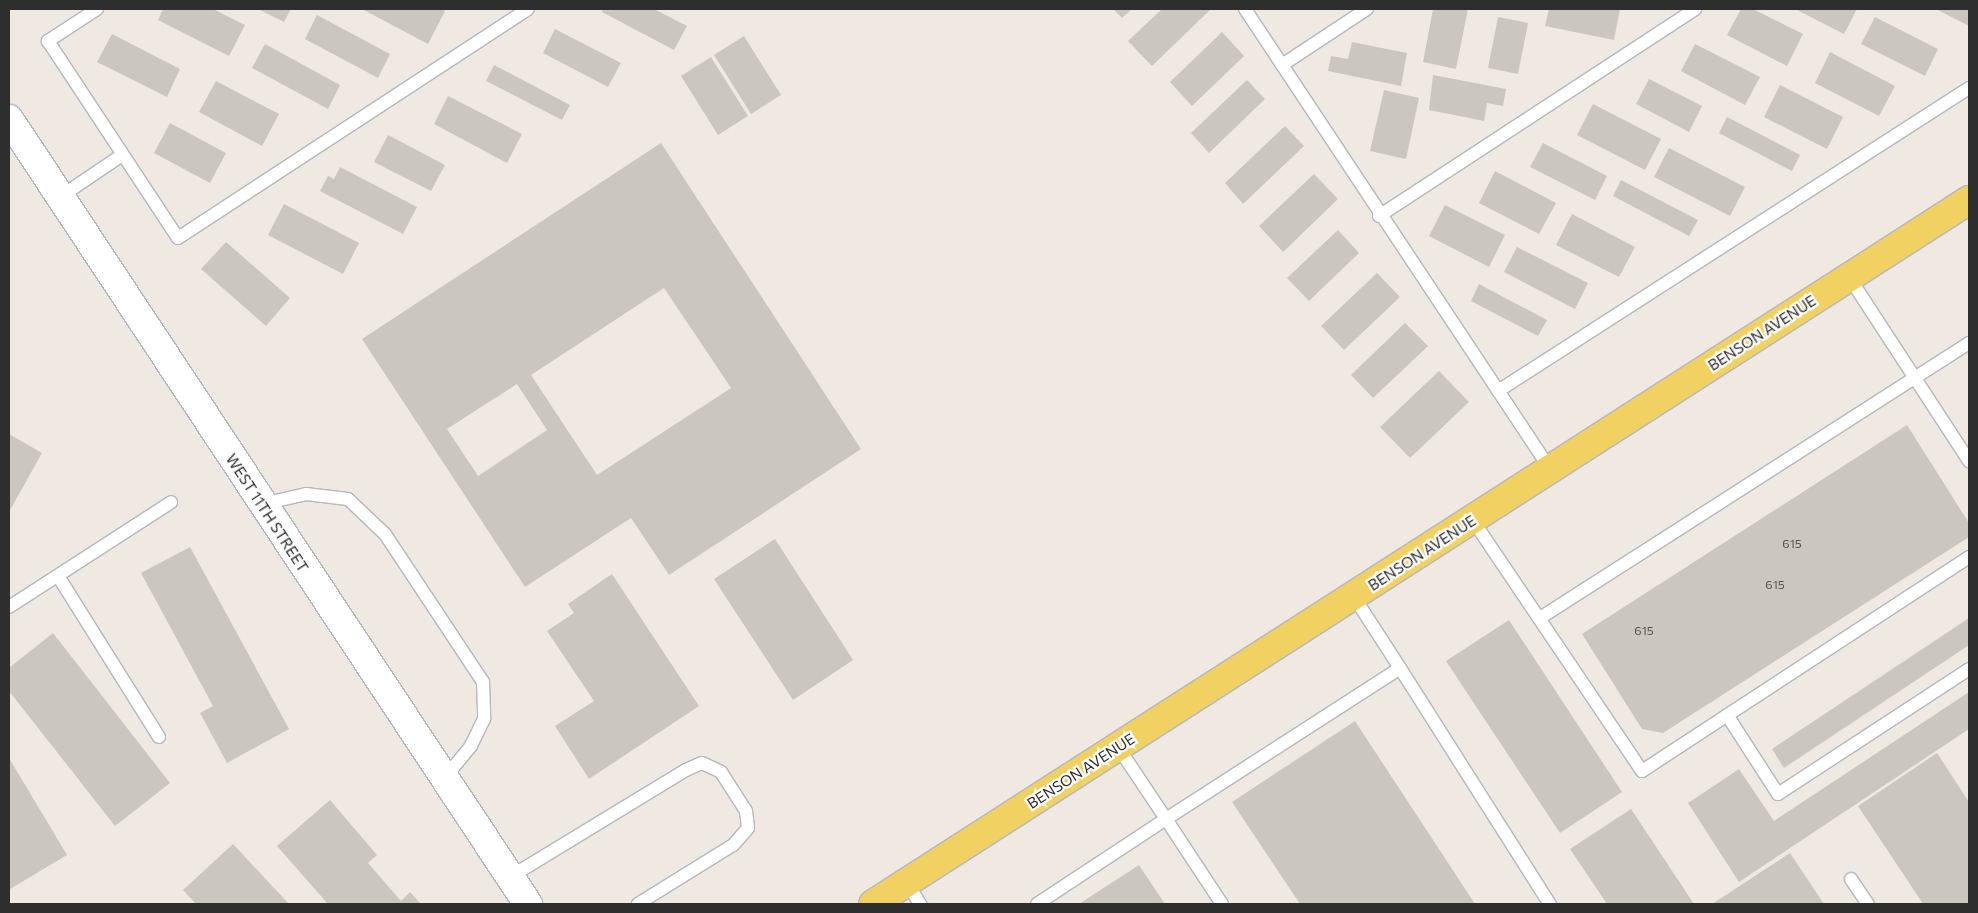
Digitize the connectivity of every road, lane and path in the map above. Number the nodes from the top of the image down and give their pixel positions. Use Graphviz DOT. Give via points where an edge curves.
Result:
graph roads {
  1 [pos="97,9"];
  2 [pos="528,9"];
  3 [pos="1245,9"];
  4 [pos="1368,9"];
  5 [pos="1695,9"];
  6 [pos="1282,65"];
  7 [pos="1969,88"];
  8 [pos="9,119"];
  9 [pos="122,155"];
  10 [pos="60,196"];
  11 [pos="1969,200"];
  12 [pos="1379,216"];
  13 [pos="1850,277"];
  14 [pos="1969,343"];
  15 [pos="1915,377"];
  16 [pos="1498,391"];
  17 [pos="1969,461"];
  18 [pos="1550,469"];
  19 [pos="171,502"];
  20 [pos="261,504"];
  21 [pos="1472,519"];
  22 [pos="1969,557"];
  23 [pos="58,576"];
  24 [pos="1354,597"];
  25 [pos="9,607"];
  26 [pos="1540,618"];
  27 [pos="1400,668"];
  28 [pos="1969,669"];
  29 [pos="1727,715"];
  30 [pos="159,737"];
  31 [pos="1118,747"];
  32 [pos="443,780"];
  33 [pos="1166,820"];
  34 [pos="510,877"];
  35 [pos="1851,879"];
  36 [pos="914,894"];
  37 [pos="528,904"];
  38 [pos="638,904"];
  39 [pos="873,904"];
  40 [pos="1037,904"];
  41 [pos="1222,904"];
  42 [pos="1550,904"];
  43 [pos="1868,904"];
  1 -- 9 [label="lane" via="48,41"];
  2 -- 9 [label="lane" via="178,238"];
  3 -- 6 [label="lane"];
  4 -- 6 [label="lane"];
  5 -- 12 [label="lane"];
  6 -- 12 [label="lane"];
  7 -- 16 [label="lane"];
  8 -- 10 [label="street, WEST 11TH STREET"];
  9 -- 10 [label="lane"];
  10 -- 20 [label="street, WEST 11TH STREET"];
  11 -- 13 [label="main road, BENSON AVENUE"];
  12 -- 16 [label="lane"];
  13 -- 15 [label="lane"];
  13 -- 18 [label="main road, BENSON AVENUE"];
  14 -- 15 [label="lane"];
  15 -- 17 [label="lane"];
  15 -- 26 [label="lane"];
  16 -- 18 [label="lane"];
  18 -- 21 [label="main road, BENSON AVENUE"];
  19 -- 23 [label="lane"];
  20 -- 32 [label="street, WEST 11TH STREET"];
  20 -- 32 [label="lane" via="306,494 348,499 385,534 483,682 484,719 471,746"];
  21 -- 24 [label="main road, BENSON AVENUE"];
  21 -- 26 [label="lane"];
  22 -- 29 [label="lane"];
  23 -- 25 [label="lane"];
  23 -- 30 [label="lane"];
  24 -- 27 [label="lane"];
  24 -- 31 [label="main road, BENSON AVENUE"];
  26 -- 29 [label="lane" via="1642,771"];
  27 -- 33 [label="lane"];
  27 -- 42 [label="lane"];
  28 -- 29 [label="lane" via="1778,794"];
  31 -- 33 [label="lane"];
  31 -- 36 [label="main road, BENSON AVENUE"];
  32 -- 34 [label="street, WEST 11TH STREET"];
  33 -- 40 [label="lane"];
  33 -- 41 [label="lane"];
  34 -- 37 [label="street, WEST 11TH STREET"];
  34 -- 38 [label="lane" via="686,770 702,763 720,772 746,811 748,828 733,846"];
  35 -- 43 [label="lane"];
  36 -- 39 [label="main road, BENSON AVENUE"];
}
